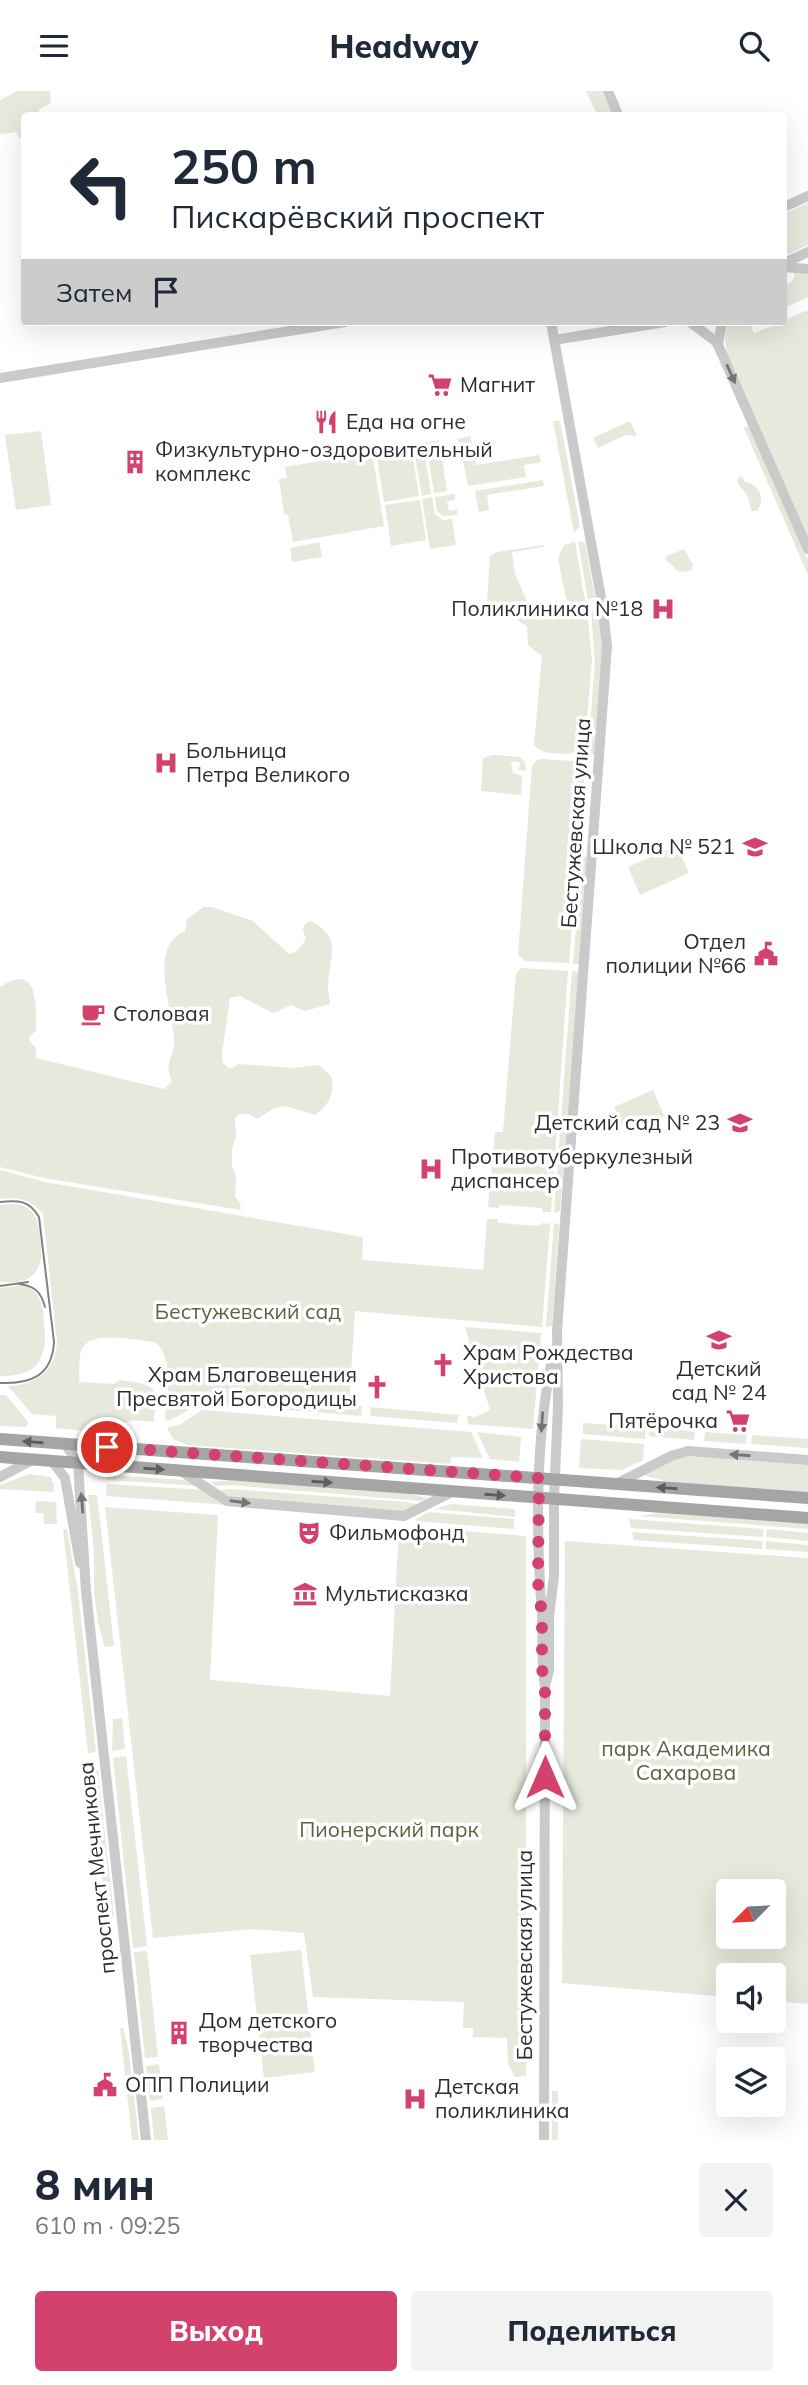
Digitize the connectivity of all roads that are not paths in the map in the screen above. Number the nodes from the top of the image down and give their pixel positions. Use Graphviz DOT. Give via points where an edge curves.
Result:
graph roads {
  1 [pos="608,91"];
  2 [pos="617,112"];
  3 [pos="808,196"];
  4 [pos="787,206"];
  5 [pos="808,252"];
  6 [pos="787,263"];
  7 [pos="787,266"];
  8 [pos="808,269"];
  9 [pos="320,326"];
  10 [pos="552,326"];
  11 [pos="640,326"];
  12 [pos="695,326"];
  13 [pos="721,326"];
  14 [pos="554,340"];
  15 [pos="718,345"];
  16 [pos="0,378"];
  17 [pos="808,549"];
  18 [pos="557,1331"];
  19 [pos="0,1439"];
  20 [pos="65,1444"];
  21 [pos="0,1457"];
  22 [pos="32,1460"];
  23 [pos="808,1460"];
  24 [pos="52,1461"];
  25 [pos="78,1463"];
  26 [pos="181,1471"];
  27 [pos="0,1477"];
  28 [pos="539,1478"];
  29 [pos="555,1479"];
  30 [pos="618,1483"];
  31 [pos="452,1492"];
  32 [pos="539,1498"];
  33 [pos="808,1498"];
  34 [pos="554,1499"];
  35 [pos="808,1518"];
  36 [pos="86,1591"];
  37 [pos="545,1686"];
  38 [pos="146,2140"];
  39 [pos="544,2140"];
  1 -- 2 [label="street"];
  3 -- 4 [label="street"];
  5 -- 6 [label="street"];
  7 -- 8 [label="street"];
  9 -- 16 [label="street"];
  10 -- 14 [label="street, Бестужевская улица"];
  11 -- 14 [label="street"];
  12 -- 15 [label="street"];
  13 -- 15 [label="street"];
  14 -- 18 [label="street, Бестужевская улица" via="607,646"];
  15 -- 17 [label="street, one-way"];
  18 -- 28 [label="street, Бестужевская улица, one-way" via="543,1403"];
  18 -- 29 [label="street, Бестужевская улица"];
  20 -- 19 [label="main road, one-way"];
  20 -- 25 [label="street"];
  20 -- 28 [label="main road"];
  21 -- 22 [label="main road"];
  22 -- 24 [label="main road"];
  22 -- 27 [label="street"];
  23 -- 30 [label="street, one-way" via="688,1451"];
  24 -- 25 [label="main road"];
  24 -- 36 [label="street, проспект Мечникова" via="67,1483"];
  25 -- 26 [label="main road, one-way"];
  36 -- 25 [label="street, проспект Мечникова, one-way"];
  26 -- 31 [label="main road, one-way"];
  26 -- 31 [label="street, one-way" via="228,1501 404,1517"];
  28 -- 29 [label="main road"];
  28 -- 32 [label="street, Бестужевская улица"];
  29 -- 30 [label="main road"];
  29 -- 34 [label="street, Бестужевская улица"];
  33 -- 30 [label="main road, one-way"];
  31 -- 32 [label="main road, one-way"];
  32 -- 34 [label="main road"];
  32 -- 37 [label="street, Бестужевская улица" via="538,1583"];
  34 -- 35 [label="main road"];
  34 -- 37 [label="street, Бестужевская улица" via="554,1576"];
  36 -- 38 [label="street, проспект Мечникова"];
  37 -- 39 [label="street, Бестужевская улица"];
}
